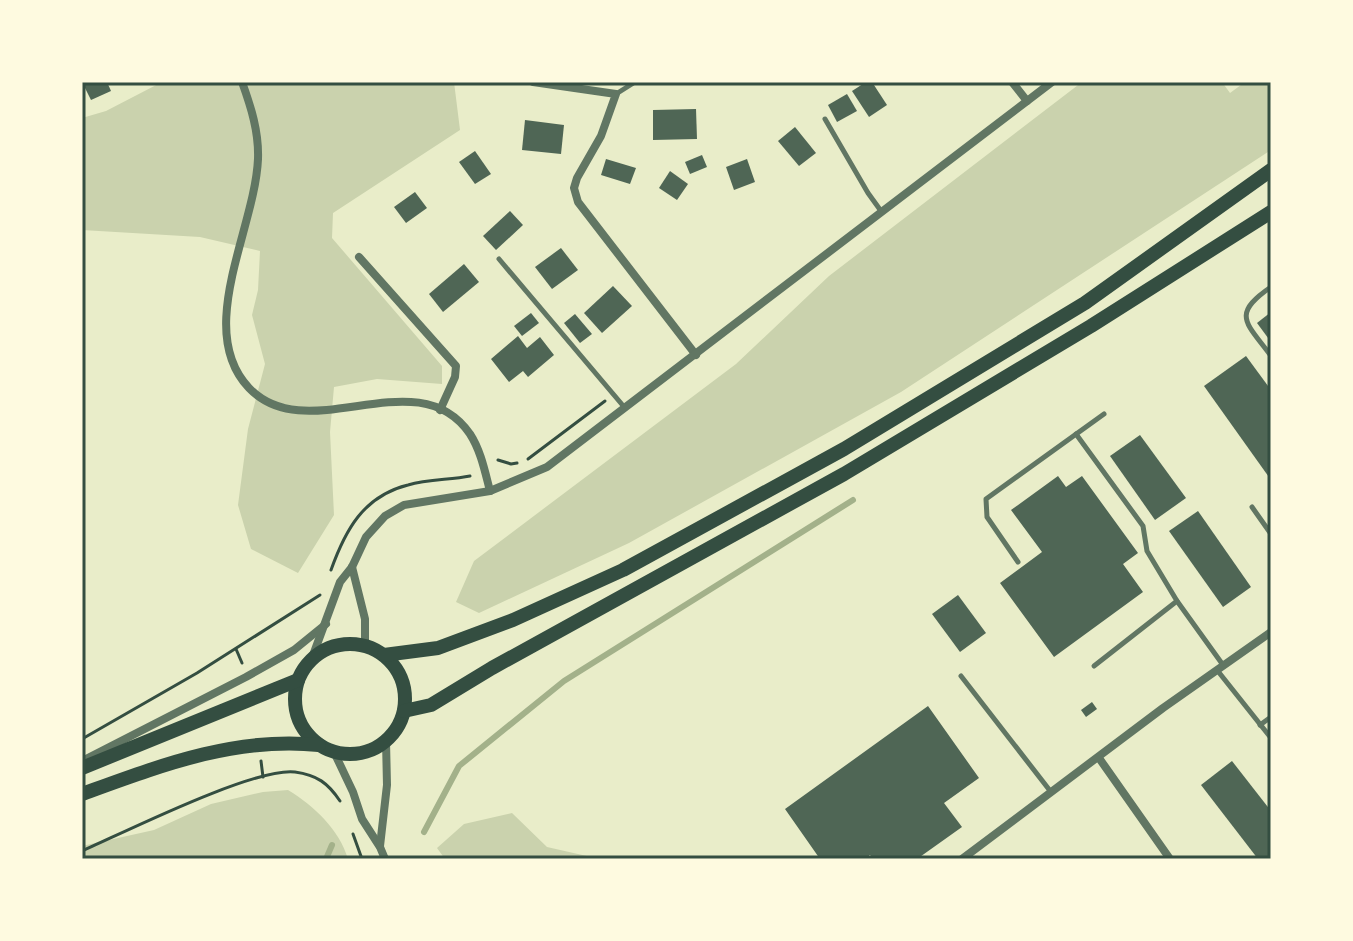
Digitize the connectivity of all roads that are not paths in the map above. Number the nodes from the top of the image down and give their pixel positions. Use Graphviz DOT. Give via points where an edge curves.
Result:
graph roads {
  1 [pos="242,82"];
  2 [pos="533,82"];
  3 [pos="635,82"];
  4 [pos="1012,82"];
  5 [pos="1052,82"];
  6 [pos="616,94"];
  7 [pos="1027,101"];
  8 [pos="825,119"];
  9 [pos="1271,170"];
  10 [pos="881,211"];
  11 [pos="1271,212"];
  12 [pos="359,257"];
  13 [pos="499,259"];
  14 [pos="1271,287"];
  15 [pos="696,355"];
  16 [pos="1271,356"];
  17 [pos="625,408"];
  18 [pos="440,410"];
  19 [pos="1104,414"];
  20 [pos="1076,434"];
  21 [pos="490,491"];
  22 [pos="1252,507"];
  23 [pos="1271,534"];
  24 [pos="1018,562"];
  25 [pos="352,567"];
  26 [pos="1177,601"];
  27 [pos="326,623"];
  28 [pos="1271,632"];
  29 [pos="365,645"];
  30 [pos="384,655"];
  31 [pos="312,658"];
  32 [pos="1094,666"];
  33 [pos="1220,667"];
  34 [pos="961,676"];
  35 [pos="298,680"];
  36 [pos="404,711"];
  37 [pos="1271,717"];
  38 [pos="1260,725"];
  39 [pos="1271,738"];
  40 [pos="386,741"];
  41 [pos="319,745"];
  42 [pos="334,752"];
  43 [pos="1099,758"];
  44 [pos="82,761"];
  45 [pos="82,768"];
  46 [pos="1051,793"];
  47 [pos="82,794"];
  48 [pos="380,847"];
  49 [pos="385,859"];
  50 [pos="962,859"];
  51 [pos="1170,859"];
  1 -- 18 [label="street" via="258,158 225,311 225,340 235,367 250,389 275,406 322,410 412,401"];
  2 -- 6 [label="street"];
  3 -- 6 [label="lane"];
  4 -- 7 [label="street"];
  5 -- 7 [label="street"];
  6 -- 15 [label="street" via="575,193"];
  7 -- 10 [label="street"];
  8 -- 10 [label="lane"];
  9 -- 30 [label="main road" via="1085,303 844,449 623,570 438,648"];
  10 -- 15 [label="street"];
  11 -- 36 [label="main road" via="844,474 431,705"];
  12 -- 18 [label="street" via="456,366"];
  13 -- 17 [label="lane"];
  14 -- 16 [label="lane" via="1249,303 1246,315"];
  15 -- 17 [label="street"];
  17 -- 21 [label="street" via="547,467"];
  18 -- 21 [label="street" via="469,433"];
  19 -- 20 [label="lane"];
  20 -- 24 [label="lane" via="986,499 987,517"];
  20 -- 26 [label="lane" via="1143,526 1147,551"];
  21 -- 25 [label="street" via="404,505 375,526"];
  22 -- 23 [label="lane"];
  25 -- 27 [label="street" via="340,582"];
  25 -- 29 [label="street" via="365,619"];
  26 -- 32 [label="lane"];
  26 -- 33 [label="lane"];
  27 -- 31 [label="street"];
  27 -- 44 [label="street" via="294,650"];
  28 -- 33 [label="street"];
  29 -- 30 [label="main road"];
  29 -- 31 [label="main road" via="337,645"];
  30 -- 36 [label="main road" via="403,680"];
  31 -- 35 [label="main road"];
  33 -- 38 [label="lane"];
  33 -- 43 [label="street"];
  34 -- 46 [label="lane"];
  35 -- 41 [label="main road" via="298,716"];
  35 -- 45 [label="main road"];
  36 -- 40 [label="main road"];
  37 -- 38 [label="lane"];
  38 -- 39 [label="lane"];
  40 -- 42 [label="main road" via="361,753"];
  40 -- 48 [label="street"];
  41 -- 42 [label="main road"];
  41 -- 47 [label="main road" via="288,741 242,746 172,762"];
  42 -- 48 [label="street"];
  43 -- 46 [label="street"];
  43 -- 51 [label="street"];
  46 -- 50 [label="street"];
  48 -- 49 [label="street"];
}
